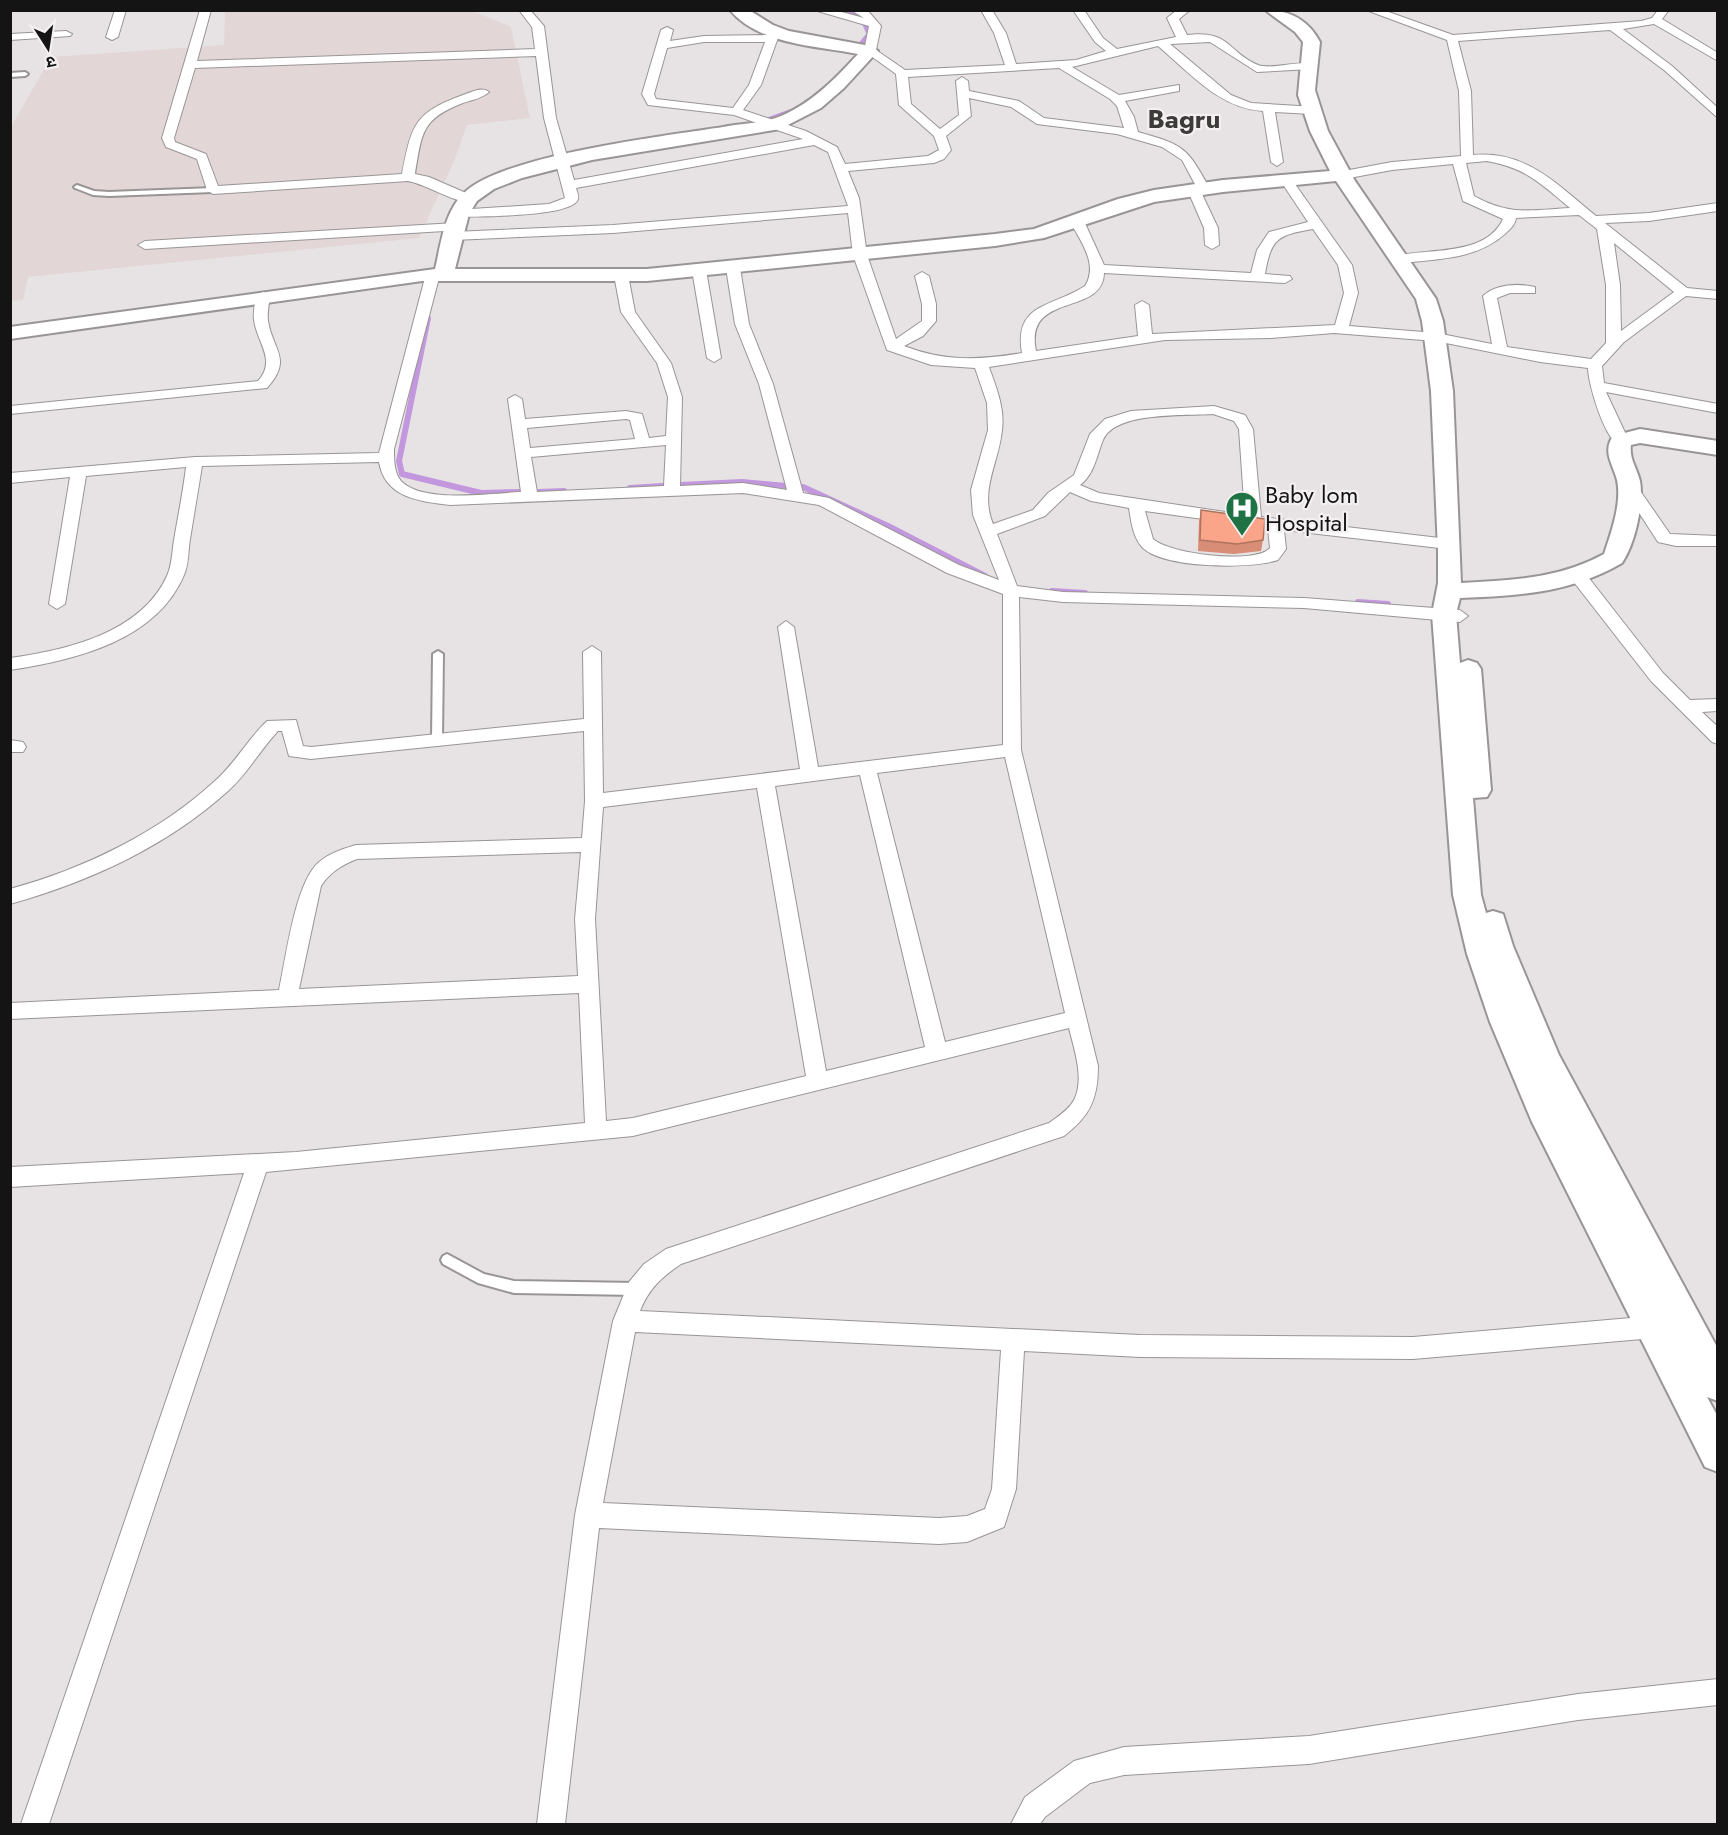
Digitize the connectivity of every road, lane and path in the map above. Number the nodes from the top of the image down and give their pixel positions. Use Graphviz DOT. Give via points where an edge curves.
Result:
graph roads {
  1 [pos="121,10"];
  2 [pos="206,10"];
  3 [pos="524,10"];
  4 [pos="738,10"];
  5 [pos="819,10"];
  6 [pos="856,10"];
  7 [pos="986,10"];
  8 [pos="1078,10"];
  9 [pos="1185,10"];
  10 [pos="1273,10"];
  11 [pos="1371,10"];
  12 [pos="1660,15"];
  13 [pos="877,26"];
  14 [pos="1614,27"];
  15 [pos="667,30"];
  16 [pos="66,34"];
  17 [pos="773,35"];
  18 [pos="112,36"];
  19 [pos="10,37"];
  20 [pos="1182,38"];
  21 [pos="1452,38"];
  22 [pos="1160,42"];
  23 [pos="663,45"];
  24 [pos="542,51"];
  25 [pos="870,51"];
  26 [pos="1113,51"];
  27 [pos="1718,58"];
  28 [pos="1061,64"];
  29 [pos="189,65"];
  30 [pos="1311,66"];
  31 [pos="1011,69"];
  32 [pos="960,72"];
  33 [pos="902,73"];
  34 [pos="25,74"];
  35 [pos="10,75"];
  36 [pos="1175,88"];
  37 [pos="483,92"];
  38 [pos="963,93"];
  39 [pos="1117,99"];
  40 [pos="1268,108"];
  41 [pos="1312,110"];
  42 [pos="736,112"];
  43 [pos="1718,115"];
  44 [pos="774,125"];
  45 [pos="1132,134"];
  46 [pos="940,135"];
  47 [pos="815,141"];
  48 [pos="1463,160"];
  49 [pos="562,162"];
  50 [pos="1276,162"];
  51 [pos="840,168"];
  52 [pos="1344,175"];
  53 [pos="408,177"];
  54 [pos="1286,180"];
  55 [pos="569,185"];
  56 [pos="77,187"];
  57 [pos="213,190"];
  58 [pos="1199,190"];
  59 [pos="1718,207"];
  60 [pos="854,209"];
  61 [pos="1582,211"];
  62 [pos="1507,215"];
  63 [pos="460,219"];
  64 [pos="1077,221"];
  65 [pos="1318,224"];
  66 [pos="1598,224"];
  67 [pos="145,245"];
  68 [pos="1212,245"];
  69 [pos="860,255"];
  70 [pos="1400,260"];
  71 [pos="733,268"];
  72 [pos="1097,269"];
  73 [pos="699,270"];
  74 [pos="439,274"];
  75 [pos="621,275"];
  76 [pos="922,276"];
  77 [pos="1257,278"];
  78 [pos="1285,279"];
  79 [pos="1530,290"];
  80 [pos="1683,292"];
  81 [pos="1718,295"];
  82 [pos="263,296"];
  83 [pos="1142,305"];
  84 [pos="1341,330"];
  85 [pos="10,333"];
  86 [pos="1436,337"];
  87 [pos="1145,339"];
  88 [pos="1613,342"];
  89 [pos="892,347"];
  90 [pos="1500,349"];
  91 [pos="1030,357"];
  92 [pos="714,358"];
  93 [pos="981,364"];
  94 [pos="1594,364"];
  95 [pos="1597,386"];
  96 [pos="515,399"];
  97 [pos="1718,409"];
  98 [pos="10,410"];
  99 [pos="519,424"];
  100 [pos="674,440"];
  101 [pos="1621,441"];
  102 [pos="644,443"];
  103 [pos="1718,448"];
  104 [pos="524,453"];
  105 [pos="386,458"];
  106 [pos="195,462"];
  107 [pos="79,471"];
  108 [pos="10,478"];
  109 [pos="1629,484"];
  110 [pos="1070,485"];
  111 [pos="672,492"];
  112 [pos="796,495"];
  113 [pos="530,497"];
  114 [pos="1136,505"];
  115 [pos="1254,521"];
  116 [pos="1276,524"];
  117 [pos="987,531"];
  118 [pos="1718,541"];
  119 [pos="1448,544"];
  120 [pos="1580,577"];
  121 [pos="1011,591"];
  122 [pos="57,604"];
  123 [pos="1450,605"];
  124 [pos="786,627"];
  125 [pos="592,652"];
  126 [pos="438,654"];
  127 [pos="10,664"];
  128 [pos="1718,705"];
  129 [pos="1685,706"];
  130 [pos="593,724"];
  131 [pos="1718,738"];
  132 [pos="437,740"];
  133 [pos="1012,750"];
  134 [pos="867,768"];
  135 [pos="810,774"];
  136 [pos="765,780"];
  137 [pos="594,801"];
  138 [pos="591,845"];
  139 [pos="10,897"];
  140 [pos="589,984"];
  141 [pos="287,998"];
  142 [pos="10,1011"];
  143 [pos="1077,1018"];
  144 [pos="937,1052"];
  145 [pos="817,1082"];
  146 [pos="596,1130"];
  147 [pos="258,1163"];
  148 [pos="10,1177"];
  149 [pos="447,1260"];
  150 [pos="637,1289"];
  151 [pos="625,1321"];
  152 [pos="1654,1328"];
  153 [pos="1013,1339"];
  154 [pos="1718,1385"];
  155 [pos="1718,1455"];
  156 [pos="588,1515"];
  157 [pos="1718,1692"];
  158 [pos="35,1824"];
  159 [pos="551,1824"];
  160 [pos="1025,1824"];
  1 -- 18 [label="street"];
  2 -- 29 [label="street"];
  3 -- 24 [label="street" via="538,26"];
  4 -- 17 [label="street"];
  5 -- 13 [label="street"];
  6 -- 13 [label="street" via="874,19"];
  7 -- 31 [label="street" via="1000,33"];
  8 -- 26 [label="street" via="1094,34"];
  9 -- 20 [label="street" via="1173,18"];
  10 -- 30 [label="street" via="1312,40"];
  11 -- 21 [label="street"];
  12 -- 14 [label="street"];
  12 -- 27 [label="street"];
  13 -- 25 [label="street"];
  14 -- 21 [label="street" via="1582,23"];
  14 -- 43 [label="street" via="1668,68"];
  15 -- 23 [label="street"];
  16 -- 19 [label="street"];
  17 -- 23 [label="street"];
  17 -- 25 [label="street"];
  17 -- 42 [label="street" via="754,85"];
  20 -- 22 [label="street"];
  20 -- 30 [label="street" via="1213,39 1257,69"];
  21 -- 48 [label="street" via="1465,91"];
  22 -- 26 [label="street"];
  22 -- 40 [label="street" via="1227,98 1249,107"];
  23 -- 42 [label="street" via="648,94 652,102"];
  24 -- 29 [label="street"];
  24 -- 49 [label="street" via="550,118"];
  25 -- 33 [label="street"];
  25 -- 44 [label="street" via="825,97"];
  26 -- 28 [label="street"];
  28 -- 31 [label="street"];
  28 -- 39 [label="street"];
  29 -- 57 [label="street" via="168,138 170,144 200,152"];
  30 -- 41 [label="street" via="1306,93"];
  31 -- 32 [label="street"];
  32 -- 33 [label="street"];
  32 -- 38 [label="street"];
  33 -- 46 [label="street" via="905,105"];
  34 -- 35 [label="lane"];
  36 -- 39 [label="street"];
  37 -- 53 [label="street" via="424,117 415,139"];
  38 -- 45 [label="street" via="1015,104 1041,121"];
  38 -- 46 [label="street" via="965,116"];
  39 -- 45 [label="street" via="1129,113"];
  40 -- 41 [label="street"];
  40 -- 50 [label="street"];
  41 -- 52 [label="street" via="1324,142"];
  42 -- 44 [label="street"];
  44 -- 47 [label="street"];
  44 -- 49 [label="street"];
  45 -- 58 [label="street" via="1166,144 1187,158"];
  46 -- 51 [label="street" via="945,150 930,160"];
  47 -- 51 [label="street" via="833,150"];
  47 -- 55 [label="street"];
  48 -- 52 [label="street"];
  48 -- 61 [label="street" via="1500,158 1516,162"];
  48 -- 62 [label="street" via="1468,198"];
  49 -- 55 [label="street"];
  49 -- 63 [label="street" via="488,183"];
  51 -- 60 [label="street"];
  52 -- 54 [label="street"];
  52 -- 70 [label="street"];
  53 -- 57 [label="street"];
  53 -- 63 [label="street" via="425,180"];
  54 -- 58 [label="street"];
  54 -- 65 [label="street"];
  55 -- 63 [label="street" via="571,200 563,205"];
  56 -- 57 [label="lane" via="109,194"];
  58 -- 64 [label="street" via="1125,203"];
  58 -- 68 [label="street"];
  59 -- 66 [label="street"];
  60 -- 63 [label="street" via="613,230"];
  60 -- 69 [label="street"];
  61 -- 62 [label="street"];
  61 -- 66 [label="street"];
  62 -- 70 [label="street" via="1509,223 1482,247"];
  63 -- 67 [label="street"];
  63 -- 74 [label="street"];
  64 -- 69 [label="street" via="1037,234"];
  64 -- 72 [label="street"];
  65 -- 77 [label="street" via="1274,233 1267,239"];
  65 -- 84 [label="street" via="1345,265 1351,293"];
  66 -- 80 [label="street"];
  66 -- 88 [label="street" via="1610,249 1615,292"];
  69 -- 71 [label="street"];
  69 -- 89 [label="street"];
  70 -- 86 [label="street" via="1426,298"];
  71 -- 73 [label="street"];
  71 -- 112 [label="street" via="742,324 766,384"];
  72 -- 77 [label="street"];
  72 -- 91 [label="street" via="1093,288 1042,311 1032,320 1027,332"];
  73 -- 75 [label="street"];
  73 -- 92 [label="street"];
  74 -- 75 [label="street"];
  74 -- 82 [label="street"];
  74 -- 105 [label="street"];
  75 -- 100 [label="street" via="628,312 664,363 670,380 675,398"];
  76 -- 89 [label="street" via="932,315 929,324"];
  77 -- 78 [label="street"];
  79 -- 90 [label="street" via="1509,289 1490,296"];
  80 -- 81 [label="street"];
  80 -- 88 [label="street"];
  82 -- 85 [label="street"];
  82 -- 98 [label="street" via="261,322 274,358 274,370 262,385"];
  83 -- 87 [label="street"];
  84 -- 86 [label="street"];
  84 -- 87 [label="street"];
  86 -- 90 [label="street"];
  86 -- 119 [label="street"];
  87 -- 91 [label="street"];
  88 -- 94 [label="street"];
  89 -- 93 [label="street" via="931,361"];
  90 -- 94 [label="street"];
  91 -- 93 [label="street"];
  93 -- 117 [label="street" via="994,403 995,430 979,490"];
  94 -- 95 [label="street"];
  95 -- 97 [label="street"];
  95 -- 101 [label="street"];
  96 -- 99 [label="street"];
  99 -- 102 [label="street" via="626,415 637,417"];
  99 -- 104 [label="street"];
  100 -- 102 [label="street"];
  100 -- 111 [label="street"];
  101 -- 103 [label="street" via="1640,436"];
  101 -- 109 [label="street" via="1617,447"];
  102 -- 104 [label="street"];
  104 -- 113 [label="street"];
  105 -- 106 [label="street"];
  105 -- 113 [label="street" via="394,485 414,495 450,500"];
  106 -- 107 [label="street"];
  106 -- 127 [label="street" via="177,573 153,611 98,642 69,653"];
  107 -- 108 [label="street"];
  107 -- 122 [label="street"];
  109 -- 118 [label="street" via="1664,538"];
  109 -- 120 [label="street" via="1614,558"];
  110 -- 114 [label="street" via="1081,494"];
  110 -- 115 [label="street" via="1081,477 1098,434 1110,422 1131,415 1227,412 1240,418 1246,429"];
  110 -- 117 [label="street" via="1039,513"];
  111 -- 112 [label="street" via="743,488"];
  111 -- 113 [label="street"];
  112 -- 121 [label="street" via="823,501 953,569"];
  114 -- 115 [label="street"];
  114 -- 116 [label="street" via="1142,534 1149,545 1169,555 1232,561 1271,556 1278,549"];
  115 -- 116 [label="street"];
  116 -- 119 [label="street"];
  117 -- 121 [label="street"];
  119 -- 123 [label="street"];
  120 -- 123 [label="street"];
  120 -- 129 [label="street" via="1657,677"];
  121 -- 123 [label="street" via="1064,597"];
  121 -- 133 [label="street"];
  123 -- 152 [label="street" via="1467,895 1481,954 1548,1122"];
  123 -- 154 [label="street" via="1466,642 1476,739 1483,885 1499,946 1545,1058"];
  124 -- 135 [label="street"];
  125 -- 130 [label="street"];
  126 -- 132 [label="lane"];
  128 -- 129 [label="street"];
  129 -- 131 [label="street"];
  130 -- 132 [label="street"];
  130 -- 137 [label="street"];
  132 -- 139 [label="street" via="301,753 295,751 290,724 273,725 235,772 205,800 157,832 102,862"];
  133 -- 134 [label="street"];
  133 -- 143 [label="street"];
  134 -- 135 [label="street"];
  134 -- 144 [label="street"];
  135 -- 136 [label="street"];
  136 -- 137 [label="street"];
  136 -- 145 [label="street"];
  137 -- 138 [label="street"];
  138 -- 140 [label="street" via="585,919"];
  138 -- 141 [label="street" via="356,852 336,858 320,869 312,885"];
  140 -- 141 [label="street"];
  140 -- 146 [label="street"];
  141 -- 142 [label="street"];
  143 -- 144 [label="street"];
  143 -- 150 [label="street" via="1088,1066 1088,1098 1076,1115 1056,1130 674,1256 652,1271"];
  144 -- 145 [label="street"];
  145 -- 146 [label="street" via="633,1127"];
  146 -- 147 [label="street"];
  147 -- 148 [label="street"];
  147 -- 158 [label="street"];
  149 -- 150 [label="lane" via="482,1279 514,1287"];
  150 -- 151 [label="street"];
  151 -- 153 [label="street"];
  151 -- 156 [label="street"];
  152 -- 153 [label="street" via="1413,1348 1140,1346"];
  152 -- 155 [label="street"];
  153 -- 156 [label="street" via="1004,1489 995,1518 967,1529 939,1531"];
  156 -- 159 [label="street"];
  157 -- 160 [label="street" via="1578,1707 1309,1750 1124,1761 1084,1771 1035,1807"];
}
